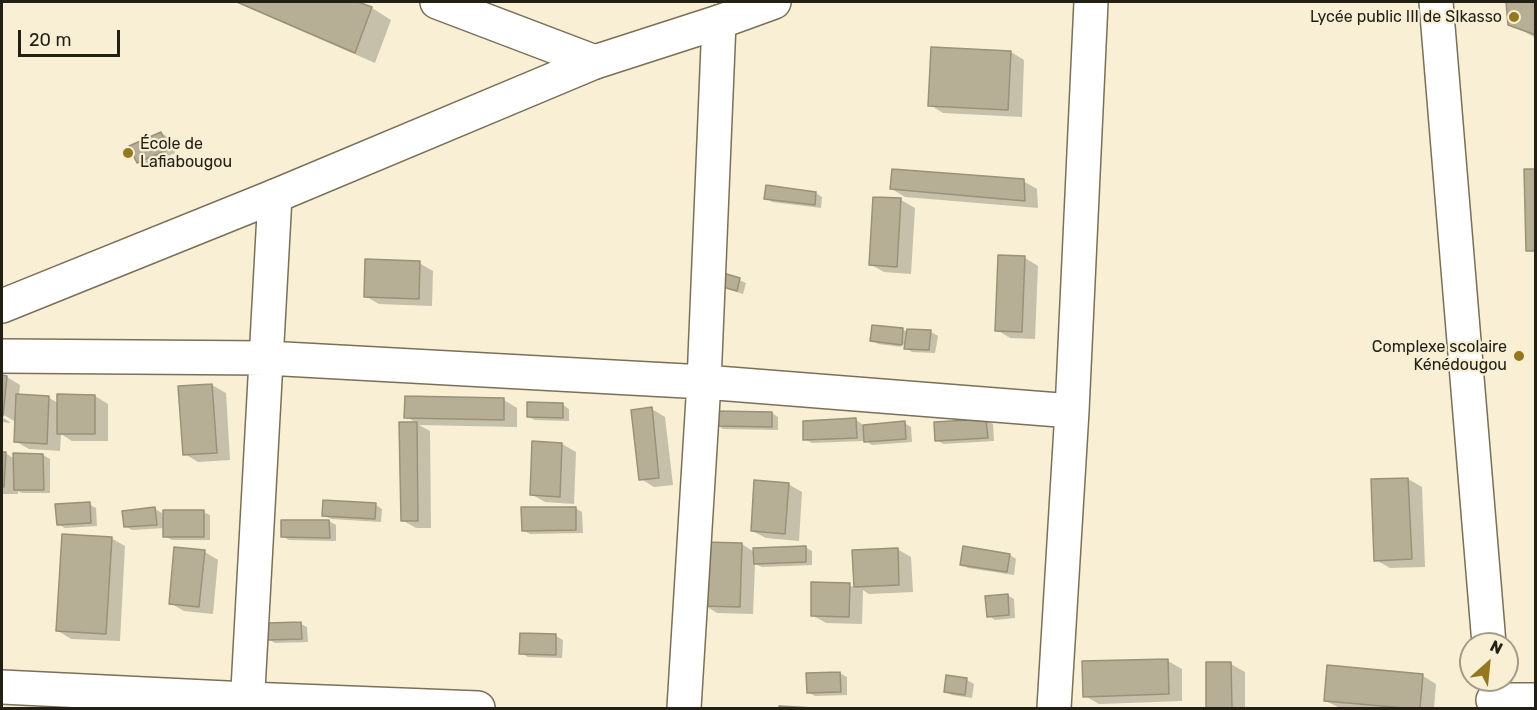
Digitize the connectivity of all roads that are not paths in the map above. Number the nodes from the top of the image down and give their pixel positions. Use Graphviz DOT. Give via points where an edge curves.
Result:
graph roads {
  1 [pos="437,2"];
  2 [pos="774,2"];
  3 [pos="1091,2"];
  4 [pos="1436,2"];
  5 [pos="719,22"];
  6 [pos="595,62"];
  7 [pos="275,196"];
  8 [pos="2,306"];
  9 [pos="2,356"];
  10 [pos="266,358"];
  11 [pos="704,382"];
  12 [pos="1072,411"];
  13 [pos="1488,632"];
  14 [pos="2,687"];
  15 [pos="1493,696"];
  16 [pos="1536,700"];
  17 [pos="247,704"];
  18 [pos="478,708"];
  19 [pos="684,708"];
  20 [pos="1054,708"];
  1 -- 6 [label="street"];
  2 -- 5 [label="street"];
  3 -- 12 [label="street"];
  4 -- 13 [label="street"];
  5 -- 6 [label="street"];
  5 -- 11 [label="street"];
  6 -- 7 [label="street"];
  7 -- 8 [label="street"];
  7 -- 10 [label="street"];
  9 -- 10 [label="street"];
  10 -- 11 [label="street"];
  10 -- 17 [label="street"];
  11 -- 12 [label="street"];
  11 -- 19 [label="street"];
  12 -- 20 [label="street"];
  14 -- 17 [label="street"];
  15 -- 16 [label="street"];
  17 -- 18 [label="street"];
}
